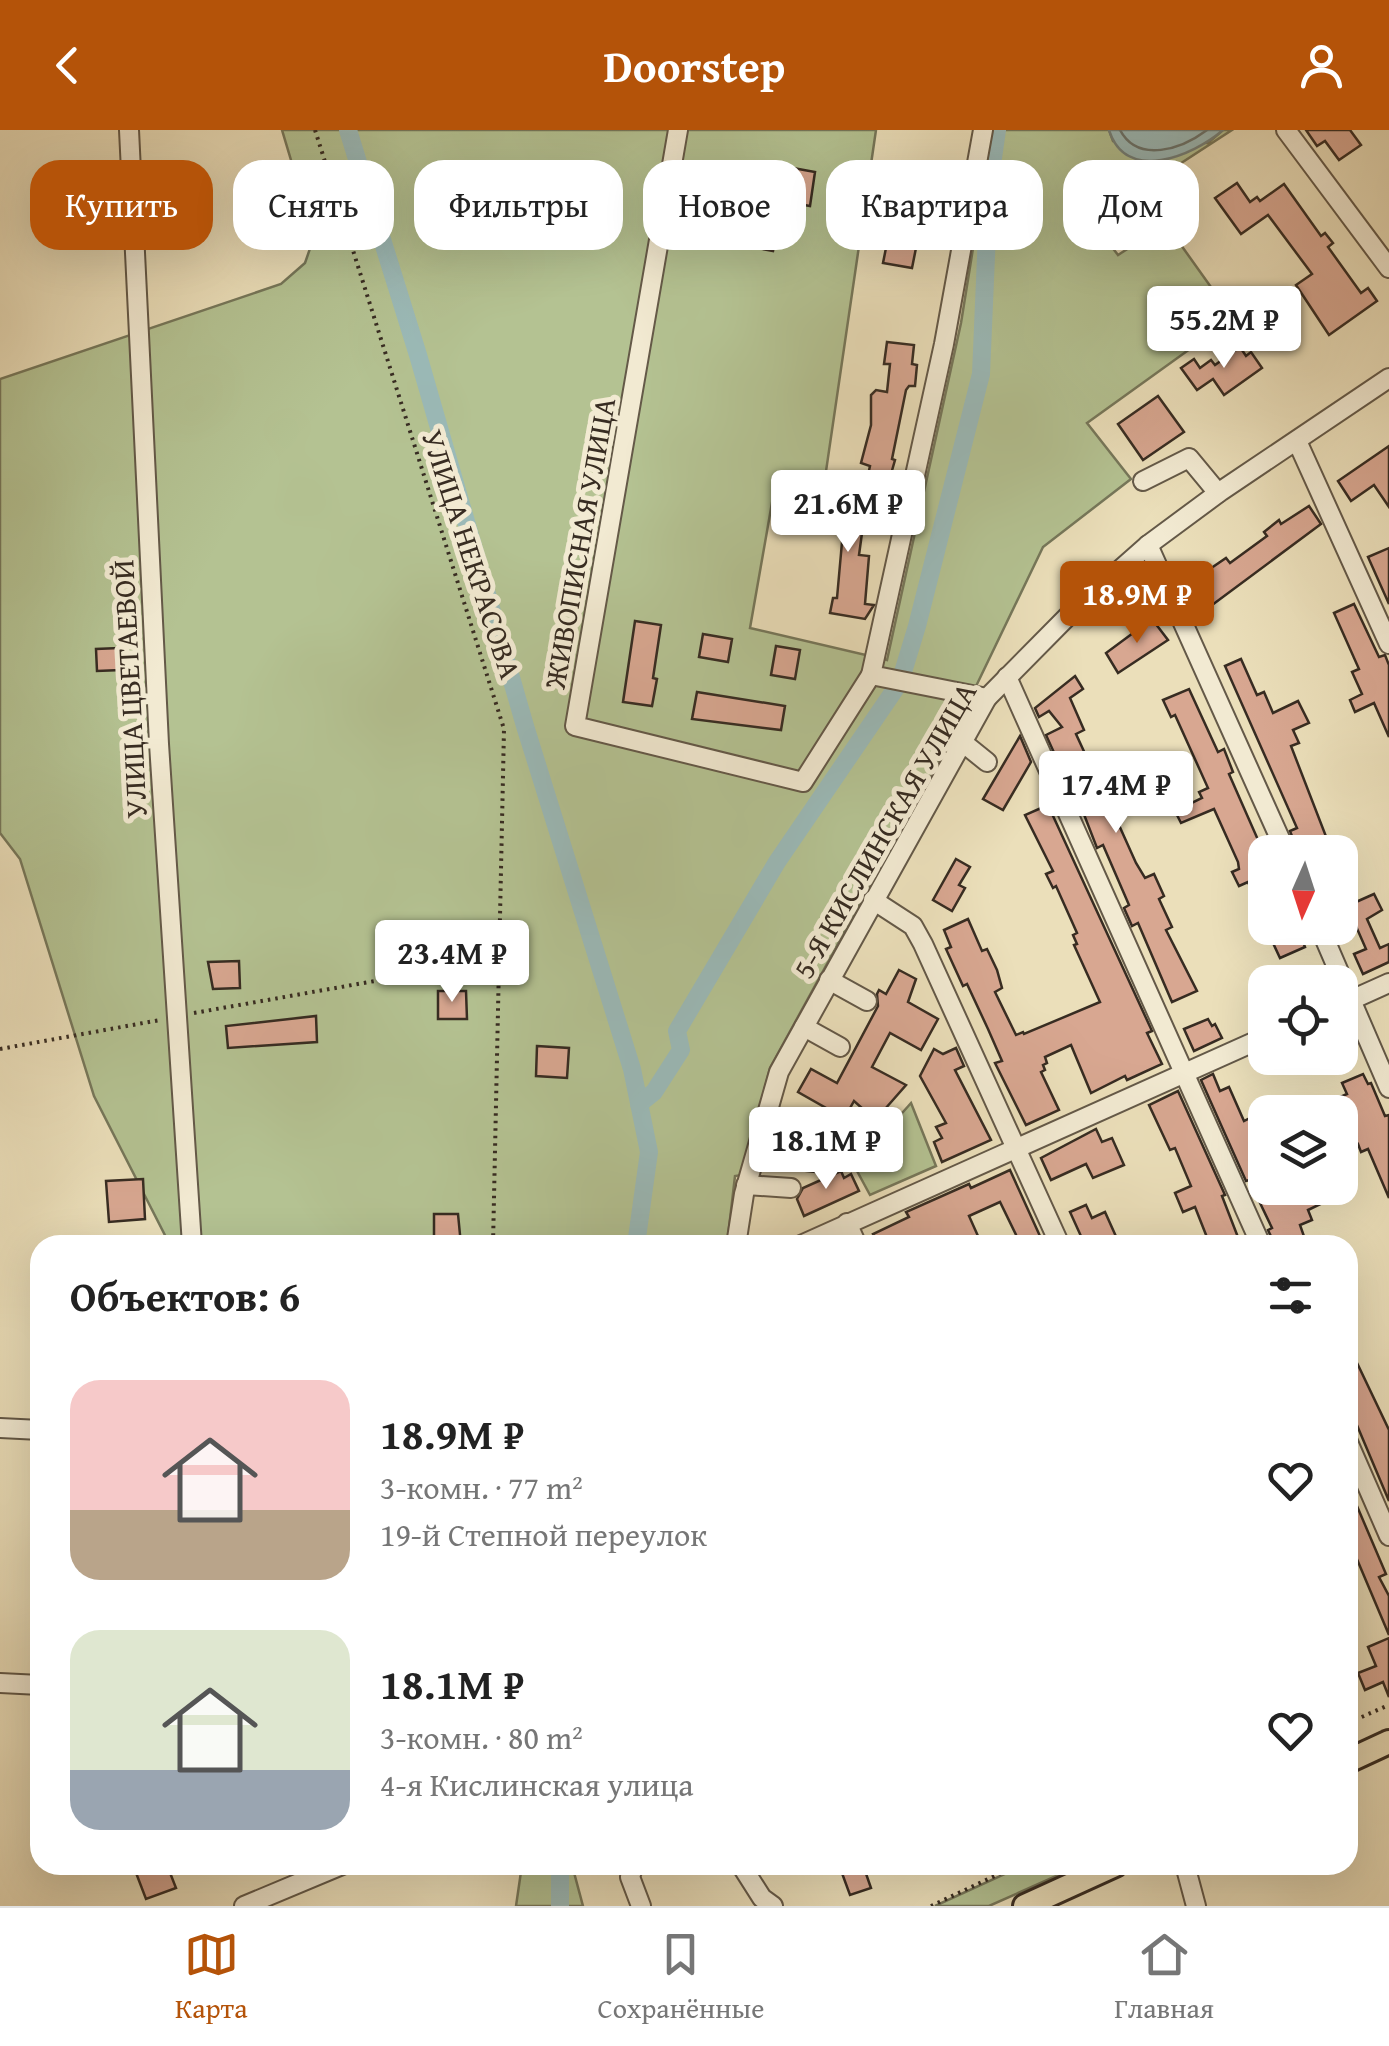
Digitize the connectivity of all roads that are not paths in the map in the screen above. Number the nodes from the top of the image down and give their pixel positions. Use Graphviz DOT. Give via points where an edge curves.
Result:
graph roads {
  1 [pos="129,130"];
  2 [pos="678,130"];
  3 [pos="983,130"];
  4 [pos="1286,130"];
  5 [pos="1389,268"];
  6 [pos="1389,378"];
  7 [pos="1297,441"];
  8 [pos="1142,481"];
  9 [pos="1218,493"];
  10 [pos="1148,545"];
  11 [pos="1389,644"];
  12 [pos="870,675"];
  13 [pos="1007,677"];
  14 [pos="987,698"];
  15 [pos="961,741"];
  16 [pos="988,762"];
  17 [pos="1278,835"];
  18 [pos="873,900"];
  19 [pos="829,980"];
  20 [pos="1389,983"];
  21 [pos="1358,997"];
  22 [pos="868,1001"];
  23 [pos="1358,1026"];
  24 [pos="804,1027"];
  25 [pos="1248,1044"];
  26 [pos="840,1047"];
  27 [pos="1184,1072"];
  28 [pos="1389,1088"];
  29 [pos="1016,1146"];
  30 [pos="746,1186"];
  31 [pos="791,1188"];
  32 [pos="847,1224"];
  33 [pos="191,1235"];
  34 [pos="738,1235"];
  35 [pos="823,1235"];
  36 [pos="852,1235"];
  37 [pos="1056,1235"];
  38 [pos="1257,1235"];
  39 [pos="0,1428"];
  40 [pos="30,1430"];
  41 [pos="1358,1465"];
  42 [pos="1389,1536"];
  43 [pos="0,1683"];
  44 [pos="30,1684"];
  45 [pos="1389,1742"];
  46 [pos="1358,1756"];
  47 [pos="318,1875"];
  48 [pos="630,1875"];
  49 [pos="747,1875"];
  50 [pos="1088,1875"];
  51 [pos="1188,1875"];
  52 [pos="244,1906"];
  53 [pos="641,1906"];
  54 [pos="773,1906"];
  55 [pos="1025,1906"];
  56 [pos="1196,1906"];
  1 -- 33 [label="street, УЛИЦА ЦВЕТАЕВОЙ"];
  2 -- 12 [label="street, ЖИВОПИСНАЯ УЛИЦА" via="575,726 803,782"];
  3 -- 12 [label="street" via="944,344"];
  4 -- 5 [label="street"];
  6 -- 7 [label="street, 5-Я КИСЛИНСКАЯ УЛИЦА"];
  7 -- 9 [label="street, 5-Я КИСЛИНСКАЯ УЛИЦА"];
  7 -- 11 [label="street"];
  8 -- 9 [label="street" via="1189,458"];
  9 -- 10 [label="street, 5-Я КИСЛИНСКАЯ УЛИЦА"];
  10 -- 13 [label="street, 5-Я КИСЛИНСКАЯ УЛИЦА"];
  10 -- 17 [label="street"];
  12 -- 14 [label="street"];
  13 -- 14 [label="street, 5-Я КИСЛИНСКАЯ УЛИЦА"];
  13 -- 27 [label="street"];
  14 -- 15 [label="street, 5-Я КИСЛИНСКАЯ УЛИЦА"];
  15 -- 16 [label="street"];
  15 -- 18 [label="street, 5-Я КИСЛИНСКАЯ УЛИЦА"];
  18 -- 19 [label="street, 5-Я КИСЛИНСКАЯ УЛИЦА"];
  18 -- 29 [label="street" via="913,926"];
  19 -- 22 [label="street"];
  19 -- 24 [label="street, 5-Я КИСЛИНСКАЯ УЛИЦА"];
  20 -- 21 [label="street"];
  23 -- 28 [label="street"];
  24 -- 26 [label="street"];
  24 -- 30 [label="street, 5-Я КИСЛИНСКАЯ УЛИЦА"];
  25 -- 27 [label="street"];
  27 -- 29 [label="street"];
  27 -- 38 [label="street"];
  29 -- 32 [label="street"];
  29 -- 37 [label="street"];
  30 -- 31 [label="street"];
  30 -- 34 [label="street, 5-Я КИСЛИНСКАЯ УЛИЦА"];
  32 -- 35 [label="street"];
  32 -- 36 [label="street"];
  39 -- 40 [label="street"];
  41 -- 42 [label="street"];
  43 -- 44 [label="street"];
  45 -- 46 [label="main road"];
  47 -- 52 [label="street"];
  48 -- 53 [label="street"];
  49 -- 54 [label="street"];
  50 -- 55 [label="main road"];
  51 -- 56 [label="street"];
}
